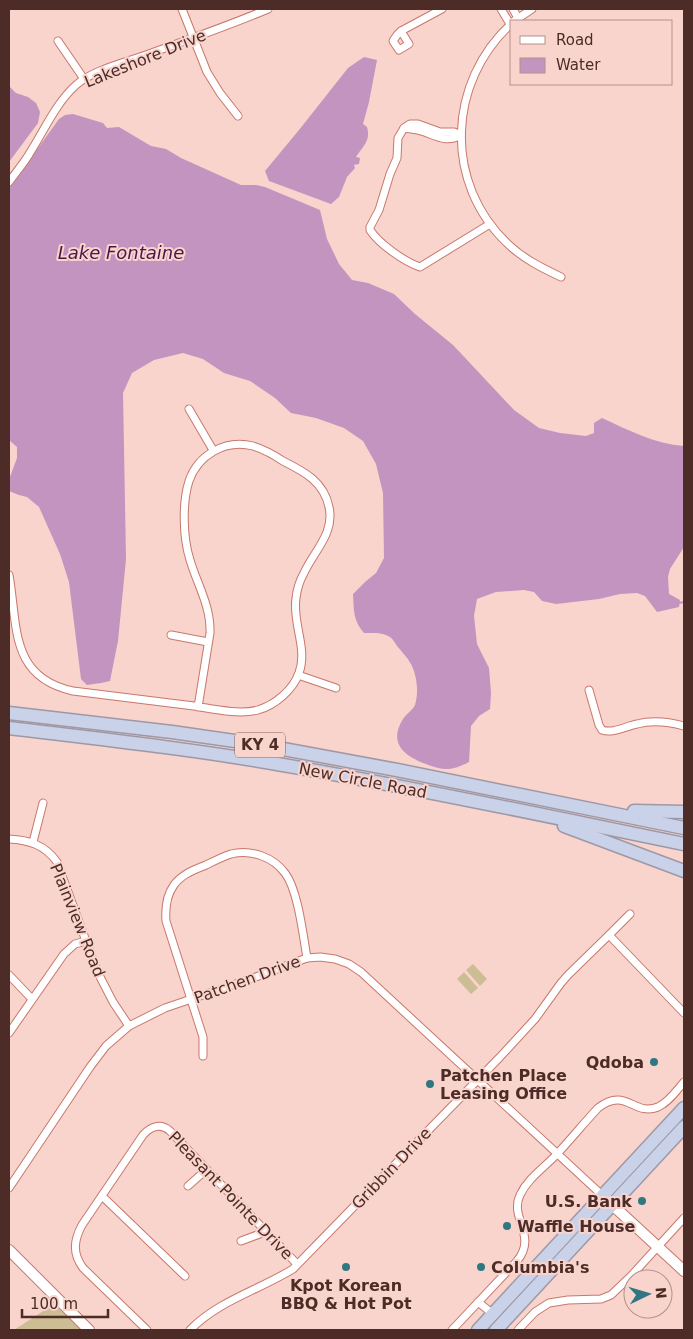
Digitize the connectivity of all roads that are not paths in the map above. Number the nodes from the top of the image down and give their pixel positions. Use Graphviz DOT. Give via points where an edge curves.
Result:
graph roads {
  1 [pos="182,9"];
  2 [pos="268,9"];
  3 [pos="442,9"];
  4 [pos="501,9"];
  5 [pos="532,9"];
  6 [pos="511,20"];
  7 [pos="516,20"];
  8 [pos="510,26"];
  9 [pos="401,31"];
  10 [pos="194,38"];
  11 [pos="58,41"];
  12 [pos="84,79"];
  13 [pos="238,116"];
  14 [pos="461,135"];
  15 [pos="9,182"];
  16 [pos="490,224"];
  17 [pos="560,277"];
  18 [pos="189,409"];
  19 [pos="213,450"];
  20 [pos="9,575"];
  21 [pos="11,618"];
  22 [pos="171,635"];
  23 [pos="208,642"];
  24 [pos="298,675"];
  25 [pos="336,688"];
  26 [pos="589,690"];
  27 [pos="198,707"];
  28 [pos="9,713"];
  29 [pos="684,726"];
  30 [pos="9,728"];
  31 [pos="510,793"];
  32 [pos="43,803"];
  33 [pos="497,806"];
  34 [pos="684,812"];
  35 [pos="684,828"];
  36 [pos="9,839"];
  37 [pos="33,842"];
  38 [pos="684,844"];
  39 [pos="684,870"];
  40 [pos="630,914"];
  41 [pos="609,935"];
  42 [pos="86,941"];
  43 [pos="307,958"];
  44 [pos="9,975"];
  45 [pos="32,999"];
  46 [pos="191,999"];
  47 [pos="684,1013"];
  48 [pos="129,1026"];
  49 [pos="9,1033"];
  50 [pos="204,1056"];
  51 [pos="477,1080"];
  52 [pos="684,1082"];
  53 [pos="684,1108"];
  54 [pos="684,1127"];
  55 [pos="557,1154"];
  56 [pos="206,1170"];
  57 [pos="188,1186"];
  58 [pos="9,1188"];
  59 [pos="102,1196"];
  60 [pos="608,1200"];
  61 [pos="684,1218"];
  62 [pos="266,1232"];
  63 [pos="241,1241"];
  64 [pos="657,1246"];
  65 [pos="9,1250"];
  66 [pos="297,1264"];
  67 [pos="684,1271"];
  68 [pos="186,1276"];
  69 [pos="478,1302"];
  70 [pos="493,1314"];
  71 [pos="88,1330"];
  72 [pos="147,1330"];
  73 [pos="190,1330"];
  74 [pos="452,1330"];
  75 [pos="478,1330"];
  76 [pos="496,1330"];
  77 [pos="518,1330"];
  1 -- 10 [label="street"];
  2 -- 10 [label="street, Lakeshore Drive"];
  3 -- 9 [label="street"];
  4 -- 6 [label="street"];
  5 -- 7 [label="street"];
  8 -- 14 [label="street" via="485,55 473,77 465,102"];
  10 -- 12 [label="street, Lakeshore Drive"];
  10 -- 13 [label="street" via="210,77"];
  11 -- 12 [label="street"];
  12 -- 15 [label="street, Lakeshore Drive" via="65,98"];
  14 -- 16 [label="street" via="468,178"];
  14 -- 16 [label="street" via="454,139 444,138 404,128 398,138 397,158 370,230 377,240 420,267"];
  16 -- 17 [label="street" via="526,258"];
  18 -- 19 [label="street"];
  19 -- 23 [label="street" via="191,477 185,514 187,550 209,617"];
  19 -- 24 [label="street" via="233,445 259,448 313,478 327,500 328,530 304,572 296,598 302,652"];
  20 -- 21 [label="street"];
  21 -- 27 [label="street" via="25,659 54,685 73,691"];
  22 -- 23 [label="street"];
  23 -- 27 [label="street"];
  24 -- 25 [label="street"];
  24 -- 27 [label="street" via="279,699 257,710"];
  26 -- 29 [label="street" via="602,730 659,722"];
  28 -- 31 [label="highway, New Circle Road / KY 4" via="256,744"];
  30 -- 33 [label="highway, New Circle Road / KY 4" via="220,755 348,776"];
  31 -- 34 [label="highway" via="625,810"];
  31 -- 35 [label="highway, New Circle Road / KY 4"];
  32 -- 37 [label="street"];
  33 -- 38 [label="highway, New Circle Road / KY 4"];
  33 -- 39 [label="highway" via="560,824"];
  36 -- 37 [label="street, Plainview Road"];
  37 -- 42 [label="street, Plainview Road" via="50,853 59,866"];
  40 -- 41 [label="street, Gribbin Drive"];
  41 -- 47 [label="street"];
  41 -- 51 [label="street, Gribbin Drive" via="568,975 535,1019"];
  42 -- 45 [label="street" via="75,944 64,954"];
  42 -- 48 [label="street, Plainview Road" via="97,971"];
  43 -- 46 [label="street, Patchen Drive"];
  43 -- 46 [label="street" via="295,893 284,871 263,856 229,855 184,875 167,898 166,921"];
  43 -- 51 [label="street, Patchen Drive" via="335,958 355,967"];
  44 -- 45 [label="street"];
  45 -- 49 [label="street"];
  46 -- 48 [label="street, Patchen Drive" via="157,1011"];
  46 -- 50 [label="street" via="203,1037"];
  48 -- 58 [label="street, Patchen Drive" via="106,1046 90,1067"];
  51 -- 55 [label="street, Patchen Drive"];
  51 -- 66 [label="street, Gribbin Drive"];
  52 -- 55 [label="street" via="665,1102 654,1108 638,1107 623,1100 605,1102"];
  53 -- 60 [label="highway"];
  54 -- 60 [label="highway"];
  55 -- 60 [label="street, Patchen Drive"];
  55 -- 69 [label="street" via="519,1196 519,1214 526,1243 524,1252"];
  56 -- 57 [label="street"];
  56 -- 59 [label="street, Pleasant Pointe Drive" via="170,1131 156,1126 143,1135"];
  56 -- 62 [label="street, Pleasant Pointe Drive"];
  59 -- 68 [label="street"];
  59 -- 72 [label="street, Pleasant Pointe Drive" via="77,1234 76,1255 83,1268"];
  60 -- 64 [label="street"];
  60 -- 70 [label="highway"];
  60 -- 76 [label="highway"];
  61 -- 64 [label="street"];
  62 -- 63 [label="street"];
  62 -- 66 [label="street, Pleasant Pointe Drive"];
  64 -- 67 [label="street"];
  64 -- 77 [label="street" via="611,1295 601,1299 549,1303"];
  65 -- 71 [label="street"];
  66 -- 73 [label="street, Gribbin Drive" via="274,1280 216,1308"];
  69 -- 70 [label="street"];
  69 -- 74 [label="street"];
  70 -- 75 [label="highway"];
}
